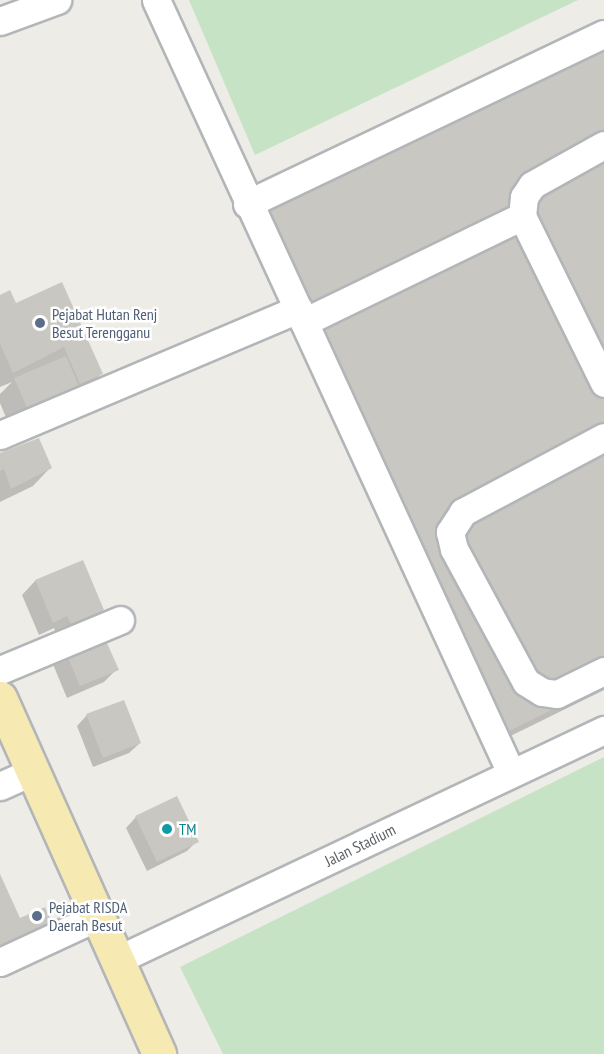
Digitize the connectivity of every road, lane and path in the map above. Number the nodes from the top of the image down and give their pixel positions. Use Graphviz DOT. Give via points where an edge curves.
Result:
graph roads {
  1 [pos="57,0"];
  2 [pos="156,0"];
  3 [pos="0,21"];
  4 [pos="604,34"];
  5 [pos="604,145"];
  6 [pos="247,204"];
  7 [pos="522,216"];
  8 [pos="301,315"];
  9 [pos="604,383"];
  10 [pos="0,435"];
  11 [pos="604,437"];
  12 [pos="120,620"];
  13 [pos="0,670"];
  14 [pos="604,671"];
  15 [pos="0,698"];
  16 [pos="604,730"];
  17 [pos="32,772"];
  18 [pos="511,773"];
  19 [pos="0,786"];
  20 [pos="97,917"];
  21 [pos="117,960"];
  22 [pos="0,962"];
  23 [pos="159,1054"];
  1 -- 3 [label="street"];
  2 -- 6 [label="street"];
  4 -- 6 [label="street"];
  5 -- 7 [label="street" via="532,185 524,197"];
  6 -- 8 [label="street"];
  7 -- 8 [label="street"];
  7 -- 9 [label="street"];
  8 -- 10 [label="street"];
  8 -- 18 [label="street"];
  11 -- 14 [label="street" via="464,512 450,532 454,549 526,682 542,692 557,694"];
  12 -- 13 [label="street"];
  15 -- 17 [label="main road"];
  16 -- 18 [label="street, Jalan Stadium"];
  17 -- 19 [label="street"];
  17 -- 20 [label="main road"];
  18 -- 21 [label="street, Jalan Stadium"];
  20 -- 21 [label="main road"];
  20 -- 22 [label="street"];
  21 -- 23 [label="main road"];
}
